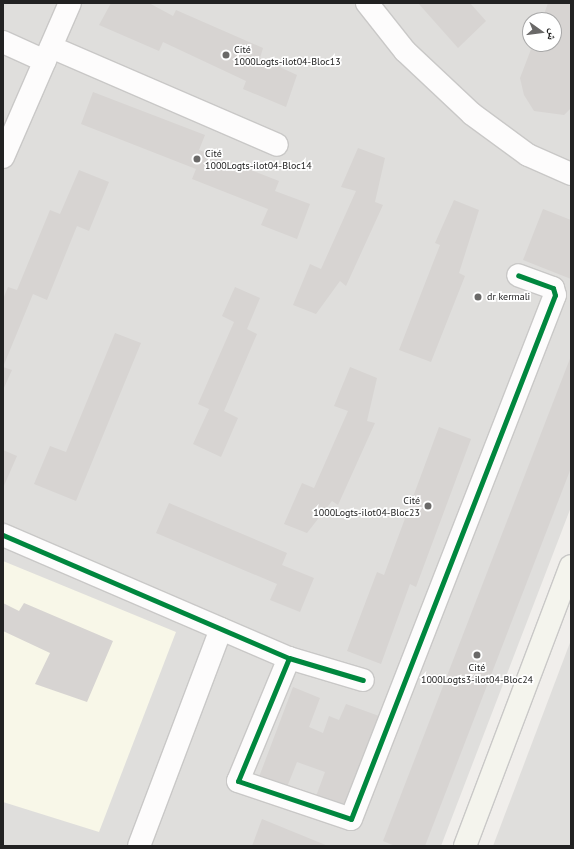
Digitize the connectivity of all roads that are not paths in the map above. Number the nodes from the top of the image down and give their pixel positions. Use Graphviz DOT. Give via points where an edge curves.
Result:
graph roads {
  1 [pos="70,3"];
  2 [pos="368,3"];
  3 [pos="3,42"];
  4 [pos="48,54"];
  5 [pos="277,145"];
  6 [pos="3,157"];
  7 [pos="571,174"];
  8 [pos="518,274"];
  9 [pos="3,534"];
  10 [pos="571,566"];
  11 [pos="221,629"];
  12 [pos="289,658"];
  13 [pos="363,680"];
  14 [pos="139,846"];
  15 [pos="465,846"];
  1 -- 4 [label="street"];
  2 -- 7 [label="street" via="405,51 472,114 528,155"];
  3 -- 4 [label="street"];
  4 -- 5 [label="street"];
  4 -- 6 [label="street"];
  8 -- 12 [label="street" via="553,288 555,295 351,819 238,782"];
  9 -- 11 [label="street"];
  10 -- 15 [label="main road"];
  11 -- 12 [label="street"];
  11 -- 14 [label="street"];
  12 -- 13 [label="street"];
}
